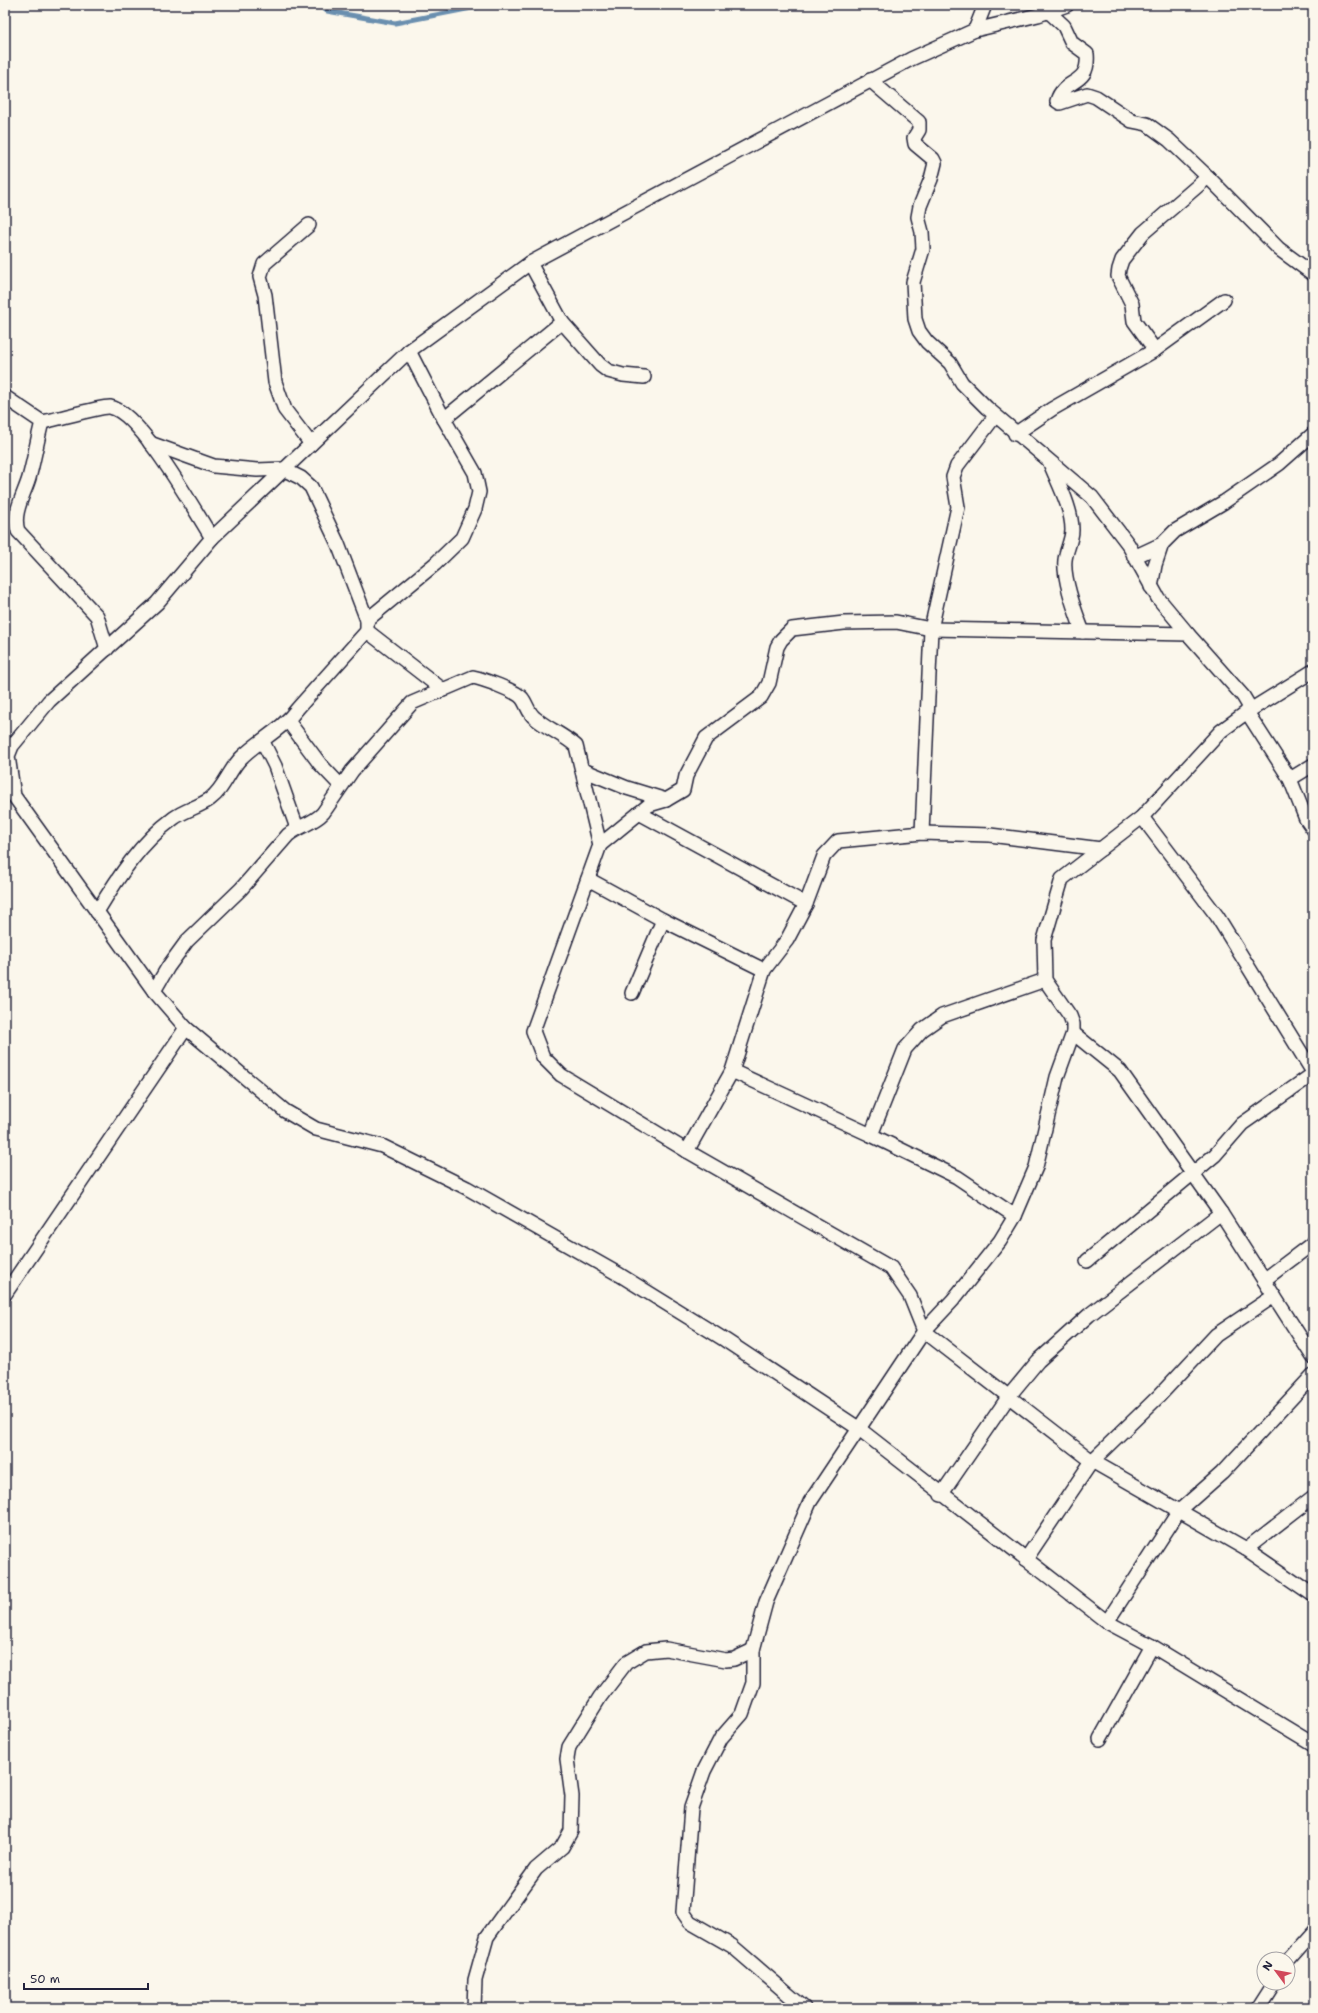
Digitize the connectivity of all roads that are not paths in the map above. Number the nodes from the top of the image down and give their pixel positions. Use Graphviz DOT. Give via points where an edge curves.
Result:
graph roads {
  1 [pos="984,5"];
  2 [pos="1067,5"];
  3 [pos="1041,11"];
  4 [pos="975,30"];
  5 [pos="870,80"];
  6 [pos="1208,177"];
  7 [pos="309,225"];
  8 [pos="530,263"];
  9 [pos="1313,274"];
  10 [pos="1224,300"];
  11 [pos="562,322"];
  12 [pos="1155,350"];
  13 [pos="409,351"];
  14 [pos="644,377"];
  15 [pos="5,397"];
  16 [pos="995,416"];
  17 [pos="444,419"];
  18 [pos="42,422"];
  19 [pos="1015,434"];
  20 [pos="1313,434"];
  21 [pos="150,443"];
  22 [pos="311,444"];
  23 [pos="1050,462"];
  24 [pos="283,469"];
  25 [pos="1084,490"];
  26 [pos="1069,512"];
  27 [pos="212,538"];
  28 [pos="1162,544"];
  29 [pos="1134,557"];
  30 [pos="1151,587"];
  31 [pos="367,625"];
  32 [pos="932,629"];
  33 [pos="1083,632"];
  34 [pos="1188,634"];
  35 [pos="107,650"];
  36 [pos="1313,671"];
  37 [pos="443,690"];
  38 [pos="1247,712"];
  39 [pos="288,721"];
  40 [pos="263,742"];
  41 [pos="7,750"];
  42 [pos="1313,765"];
  43 [pos="583,770"];
  44 [pos="1290,778"];
  45 [pos="341,786"];
  46 [pos="10,795"];
  47 [pos="666,800"];
  48 [pos="639,813"];
  49 [pos="1142,817"];
  50 [pos="297,828"];
  51 [pos="1313,830"];
  52 [pos="922,833"];
  53 [pos="600,845"];
  54 [pos="1101,849"];
  55 [pos="588,879"];
  56 [pos="806,904"];
  57 [pos="97,912"];
  58 [pos="663,920"];
  59 [pos="764,970"];
  60 [pos="1045,980"];
  61 [pos="154,991"];
  62 [pos="632,993"];
  63 [pos="186,1028"];
  64 [pos="1073,1033"];
  65 [pos="732,1071"];
  66 [pos="1313,1073"];
  67 [pos="871,1135"];
  68 [pos="687,1151"];
  69 [pos="1193,1172"];
  70 [pos="1221,1213"];
  71 [pos="1015,1216"];
  72 [pos="1313,1243"];
  73 [pos="1087,1261"];
  74 [pos="1264,1280"];
  75 [pos="5,1294"];
  76 [pos="1274,1296"];
  77 [pos="924,1330"];
  78 [pos="1313,1357"];
  79 [pos="1313,1375"];
  80 [pos="1009,1396"];
  81 [pos="858,1428"];
  82 [pos="1092,1461"];
  83 [pos="941,1495"];
  84 [pos="1313,1497"];
  85 [pos="1179,1511"];
  86 [pos="1246,1548"];
  87 [pos="1026,1559"];
  88 [pos="1313,1595"];
  89 [pos="1107,1622"];
  90 [pos="1152,1646"];
  91 [pos="753,1650"];
  92 [pos="1100,1739"];
  93 [pos="1313,1744"];
  94 [pos="1313,1931"];
  95 [pos="1295,1951"];
  96 [pos="1269,1991"];
  97 [pos="474,2008"];
  98 [pos="804,2008"];
  99 [pos="1258,2008"];
  1 -- 4 [label="street"];
  2 -- 3 [label="street"];
  3 -- 4 [label="street"];
  3 -- 6 [label="street" via="1064,26 1072,43 1087,54 1088,64 1084,74 1063,89 1057,101 1060,104 1087,94 1096,97 1132,121 1147,124 1169,140"];
  4 -- 5 [label="street"];
  5 -- 8 [label="street"];
  5 -- 16 [label="street" via="919,122 919,130 914,138 915,144 933,159 934,163 918,217 923,249 913,282 915,319 926,342 950,363 962,382"];
  6 -- 9 [label="street" via="1279,249"];
  6 -- 12 [label="street" via="1143,234 1122,260 1119,269 1118,276 1132,304 1134,321"];
  7 -- 22 [label="street" via="264,264 260,277 265,295 275,382 284,410"];
  8 -- 11 [label="street"];
  8 -- 13 [label="street"];
  10 -- 12 [label="street"];
  11 -- 14 [label="street" via="600,365 623,375"];
  11 -- 17 [label="street"];
  12 -- 19 [label="street" via="1052,409"];
  13 -- 17 [label="street"];
  13 -- 22 [label="street"];
  15 -- 18 [label="street"];
  16 -- 19 [label="street"];
  16 -- 32 [label="street" via="957,466 953,476 958,507"];
  17 -- 31 [label="street" via="475,472 479,492 475,509 462,538"];
  18 -- 21 [label="street" via="109,407 128,416"];
  18 -- 35 [label="street" via="15,523 18,532 31,547 98,616"];
  19 -- 23 [label="street"];
  20 -- 28 [label="street" via="1279,464 1224,502 1175,531"];
  21 -- 24 [label="street" via="214,466 257,470"];
  21 -- 27 [label="street" via="186,494"];
  22 -- 24 [label="street"];
  23 -- 25 [label="street"];
  23 -- 26 [label="street"];
  24 -- 27 [label="street"];
  24 -- 31 [label="street" via="301,478 311,487 338,544"];
  25 -- 26 [label="street" via="1074,501"];
  25 -- 29 [label="street" via="1128,544"];
  26 -- 33 [label="street" via="1072,530 1065,570"];
  27 -- 35 [label="street" via="157,603"];
  28 -- 29 [label="street"];
  28 -- 30 [label="street"];
  29 -- 30 [label="street"];
  30 -- 34 [label="street"];
  31 -- 37 [label="street"];
  31 -- 39 [label="street"];
  32 -- 33 [label="street"];
  32 -- 47 [label="street" via="896,622 844,623 792,629 777,647 769,682 761,697 706,738 686,776 683,790"];
  32 -- 52 [label="street"];
  33 -- 34 [label="street"];
  34 -- 38 [label="street" via="1243,696 1249,706"];
  35 -- 41 [label="street" via="49,701"];
  36 -- 38 [label="street"];
  37 -- 43 [label="street" via="473,677 521,697 534,718 576,746"];
  37 -- 45 [label="street" via="412,703 401,713"];
  38 -- 44 [label="street"];
  38 -- 49 [label="street" via="1221,731"];
  39 -- 40 [label="street"];
  39 -- 45 [label="street" via="320,764"];
  40 -- 50 [label="street" via="275,766"];
  40 -- 57 [label="street" via="241,758 210,800 175,817 147,843 120,874"];
  41 -- 46 [label="street"];
  42 -- 44 [label="street"];
  43 -- 47 [label="street"];
  43 -- 53 [label="street"];
  44 -- 51 [label="street"];
  45 -- 50 [label="street" via="318,818"];
  46 -- 57 [label="street"];
  47 -- 48 [label="street" via="649,805"];
  48 -- 53 [label="street"];
  48 -- 56 [label="street"];
  49 -- 54 [label="street"];
  49 -- 66 [label="street" via="1217,916"];
  50 -- 61 [label="street" via="242,889 187,941"];
  52 -- 54 [label="street" via="990,835"];
  52 -- 56 [label="street" via="838,841 824,856"];
  53 -- 55 [label="street"];
  54 -- 60 [label="street" via="1062,879 1044,940"];
  55 -- 58 [label="street"];
  55 -- 68 [label="street" via="533,1031 543,1057 561,1075"];
  56 -- 59 [label="street" via="787,940"];
  57 -- 61 [label="street"];
  58 -- 59 [label="street"];
  58 -- 62 [label="street"];
  59 -- 65 [label="street"];
  60 -- 64 [label="street" via="1070,1016"];
  60 -- 67 [label="street" via="942,1016 922,1030 905,1049"];
  61 -- 63 [label="street"];
  63 -- 75 [label="street"];
  63 -- 81 [label="street" via="285,1111 316,1128 382,1146 467,1188 633,1283"];
  64 -- 69 [label="street" via="1120,1071"];
  64 -- 71 [label="street" via="1057,1077 1036,1167"];
  65 -- 67 [label="street"];
  65 -- 68 [label="street"];
  66 -- 69 [label="street" via="1242,1124 1215,1155"];
  67 -- 71 [label="street" via="957,1177"];
  68 -- 77 [label="street" via="892,1268 910,1296"];
  69 -- 70 [label="street"];
  69 -- 73 [label="street"];
  70 -- 74 [label="street"];
  70 -- 80 [label="street" via="1089,1315 1038,1361"];
  71 -- 77 [label="street" via="1000,1241 953,1300"];
  72 -- 74 [label="street"];
  74 -- 76 [label="street"];
  76 -- 78 [label="street"];
  76 -- 82 [label="street" via="1216,1335 1159,1396"];
  77 -- 80 [label="street"];
  77 -- 81 [label="street"];
  79 -- 85 [label="street" via="1222,1473"];
  80 -- 82 [label="street"];
  80 -- 83 [label="street"];
  81 -- 83 [label="street"];
  81 -- 91 [label="street" via="810,1502 766,1602"];
  82 -- 85 [label="street"];
  82 -- 87 [label="street"];
  83 -- 87 [label="street"];
  84 -- 86 [label="street"];
  85 -- 86 [label="street"];
  85 -- 89 [label="street"];
  86 -- 88 [label="street"];
  87 -- 89 [label="street"];
  89 -- 90 [label="street"];
  90 -- 92 [label="street"];
  90 -- 93 [label="street"];
  91 -- 97 [label="street" via="726,1660 666,1649 646,1651 626,1663 600,1697 569,1747 567,1759 572,1796 571,1831 562,1847 536,1869 487,1937 475,1980"];
  91 -- 98 [label="street" via="753,1683 742,1714 721,1738 704,1771 691,1808 683,1912 690,1922 732,1946"];
  94 -- 95 [label="street"];
  96 -- 99 [label="street"];
}
